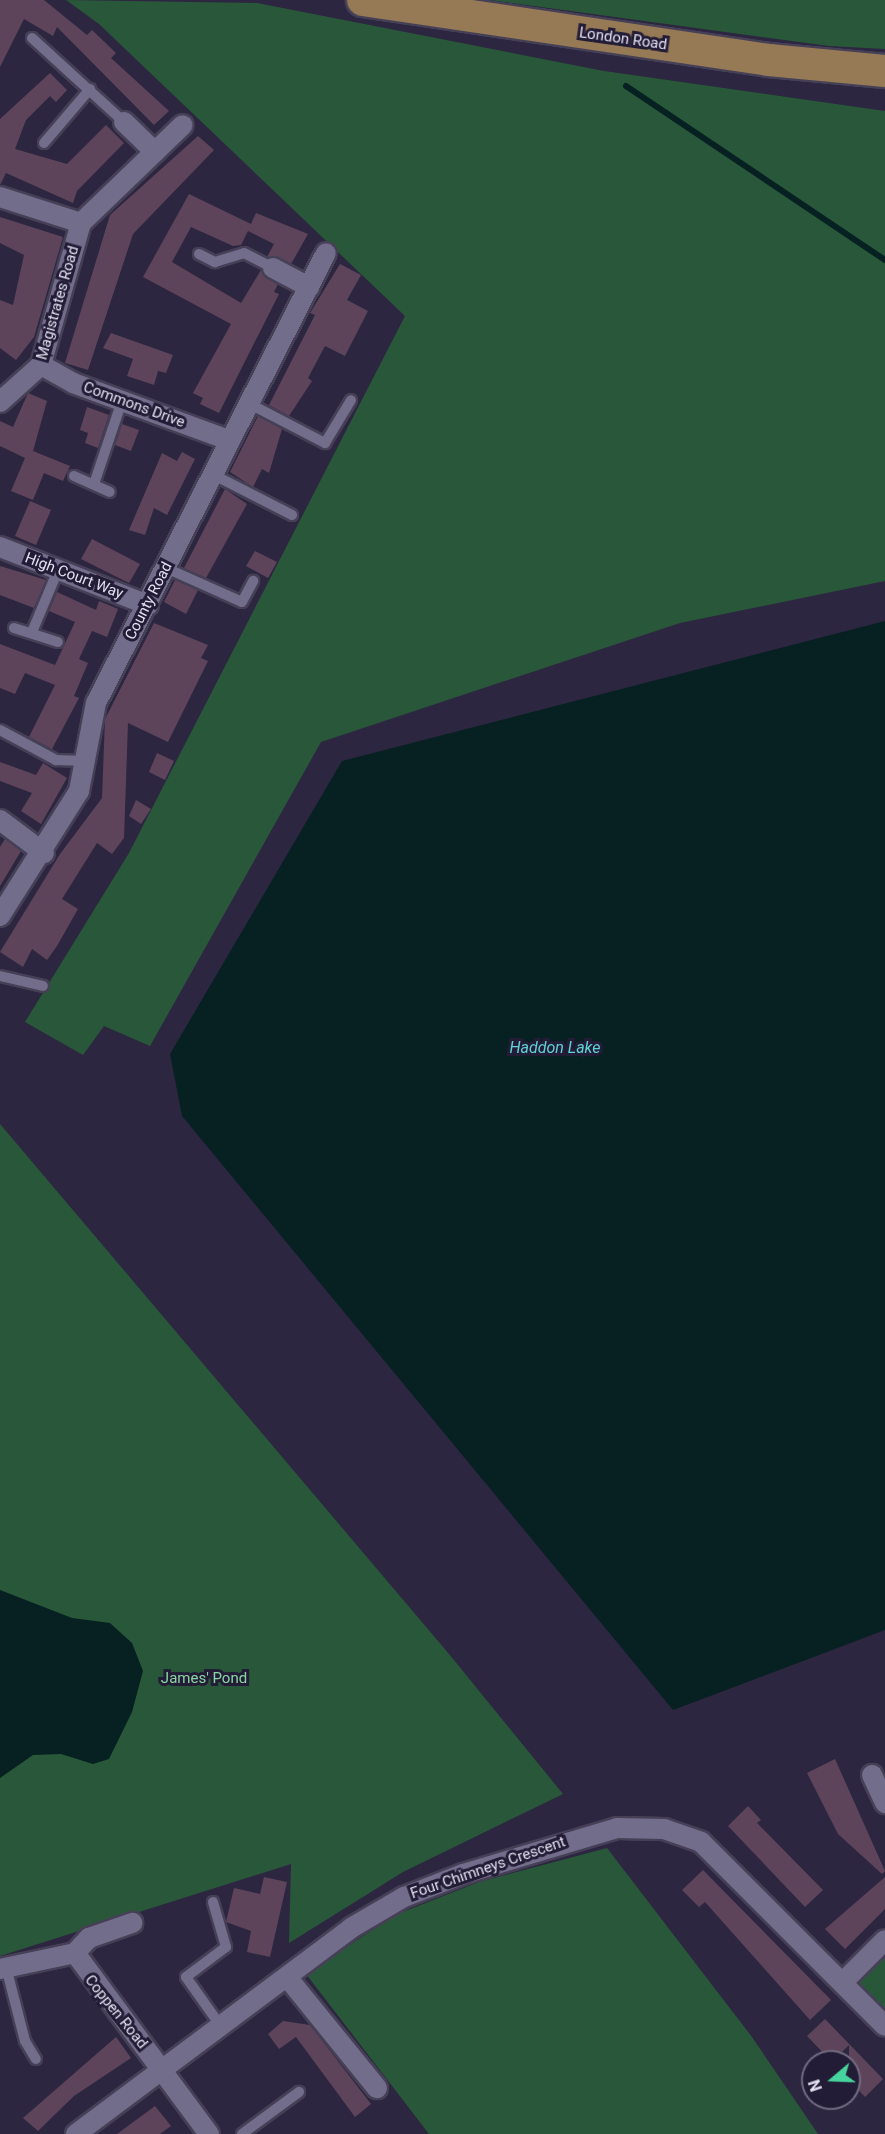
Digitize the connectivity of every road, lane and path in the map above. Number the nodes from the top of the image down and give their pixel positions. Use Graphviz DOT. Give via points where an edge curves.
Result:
graph roads {
  1 [pos="363,0"];
  2 [pos="32,38"];
  3 [pos="885,71"];
  4 [pos="90,89"];
  5 [pos="124,122"];
  6 [pos="183,125"];
  7 [pos="44,143"];
  8 [pos="155,152"];
  9 [pos="0,197"];
  10 [pos="81,223"];
  11 [pos="326,253"];
  12 [pos="199,254"];
  13 [pos="273,268"];
  14 [pos="309,287"];
  15 [pos="41,365"];
  16 [pos="351,400"];
  17 [pos="122,401"];
  18 [pos="0,402"];
  19 [pos="248,403"];
  20 [pos="229,440"];
  21 [pos="212,474"];
  22 [pos="74,476"];
  23 [pos="94,484"];
  24 [pos="110,492"];
  25 [pos="292,515"];
  26 [pos="0,547"];
  27 [pos="166,568"];
  28 [pos="58,570"];
  29 [pos="253,581"];
  30 [pos="148,605"];
  31 [pos="14,628"];
  32 [pos="32,632"];
  33 [pos="58,642"];
  34 [pos="0,730"];
  35 [pos="86,760"];
  36 [pos="0,820"];
  37 [pos="44,853"];
  38 [pos="0,916"];
  39 [pos="0,976"];
  40 [pos="43,986"];
  41 [pos="872,1775"];
  42 [pos="885,1803"];
  43 [pos="213,1902"];
  44 [pos="132,1923"];
  45 [pos="885,1940"];
  46 [pos="75,1953"];
  47 [pos="3,1968"];
  48 [pos="287,1977"];
  49 [pos="843,1982"];
  50 [pos="220,2025"];
  51 [pos="885,2026"];
  52 [pos="36,2059"];
  53 [pos="161,2067"];
  54 [pos="376,2088"];
  55 [pos="299,2092"];
  56 [pos="76,2134"];
  57 [pos="209,2134"];
  58 [pos="242,2134"];
  1 -- 3 [label="main road, London Road" via="769,60"];
  2 -- 4 [label="lane"];
  4 -- 5 [label="lane"];
  4 -- 7 [label="lane"];
  5 -- 8 [label="street"];
  6 -- 8 [label="street"];
  8 -- 10 [label="street"];
  9 -- 10 [label="street"];
  10 -- 15 [label="street, Magistrates Road"];
  11 -- 14 [label="street, County Road"];
  12 -- 13 [label="lane" via="215,262 244,254"];
  13 -- 14 [label="street"];
  14 -- 19 [label="street, County Road"];
  15 -- 17 [label="street, Commons Drive"];
  15 -- 18 [label="street, Magistrates Road"];
  16 -- 19 [label="lane" via="325,443"];
  17 -- 20 [label="street, Commons Drive"];
  17 -- 23 [label="lane"];
  19 -- 20 [label="street, County Road"];
  20 -- 21 [label="street, County Road"];
  21 -- 25 [label="lane"];
  21 -- 27 [label="street, County Road"];
  22 -- 23 [label="lane"];
  23 -- 24 [label="lane"];
  26 -- 28 [label="street, High Court Way"];
  27 -- 29 [label="lane" via="242,602"];
  27 -- 30 [label="street, County Road"];
  28 -- 30 [label="street, High Court Way"];
  28 -- 32 [label="lane"];
  30 -- 35 [label="street, County Road" via="96,703"];
  31 -- 32 [label="lane"];
  32 -- 33 [label="lane"];
  34 -- 35 [label="lane" via="56,760"];
  35 -- 37 [label="street, County Road" via="79,791"];
  36 -- 37 [label="street"];
  37 -- 38 [label="street, County Road"];
  39 -- 40 [label="lane"];
  41 -- 42 [label="street"];
  43 -- 50 [label="lane" via="226,1947 186,1977"];
  44 -- 46 [label="street" via="89,1938"];
  45 -- 49 [label="street"];
  46 -- 47 [label="street"];
  46 -- 53 [label="street, Coppen Road"];
  47 -- 52 [label="lane" via="25,2041"];
  48 -- 49 [label="street, Four Chimneys Crescent" via="351,1928 404,1897 474,1870 617,1828 664,1829 701,1842"];
  48 -- 50 [label="street, Four Chimneys Crescent"];
  48 -- 54 [label="street"];
  49 -- 51 [label="street, Four Chimneys Crescent"];
  50 -- 53 [label="street, Four Chimneys Crescent"];
  53 -- 56 [label="street, Four Chimneys Crescent"];
  53 -- 57 [label="street, Coppen Road"];
  55 -- 58 [label="lane"];
}
